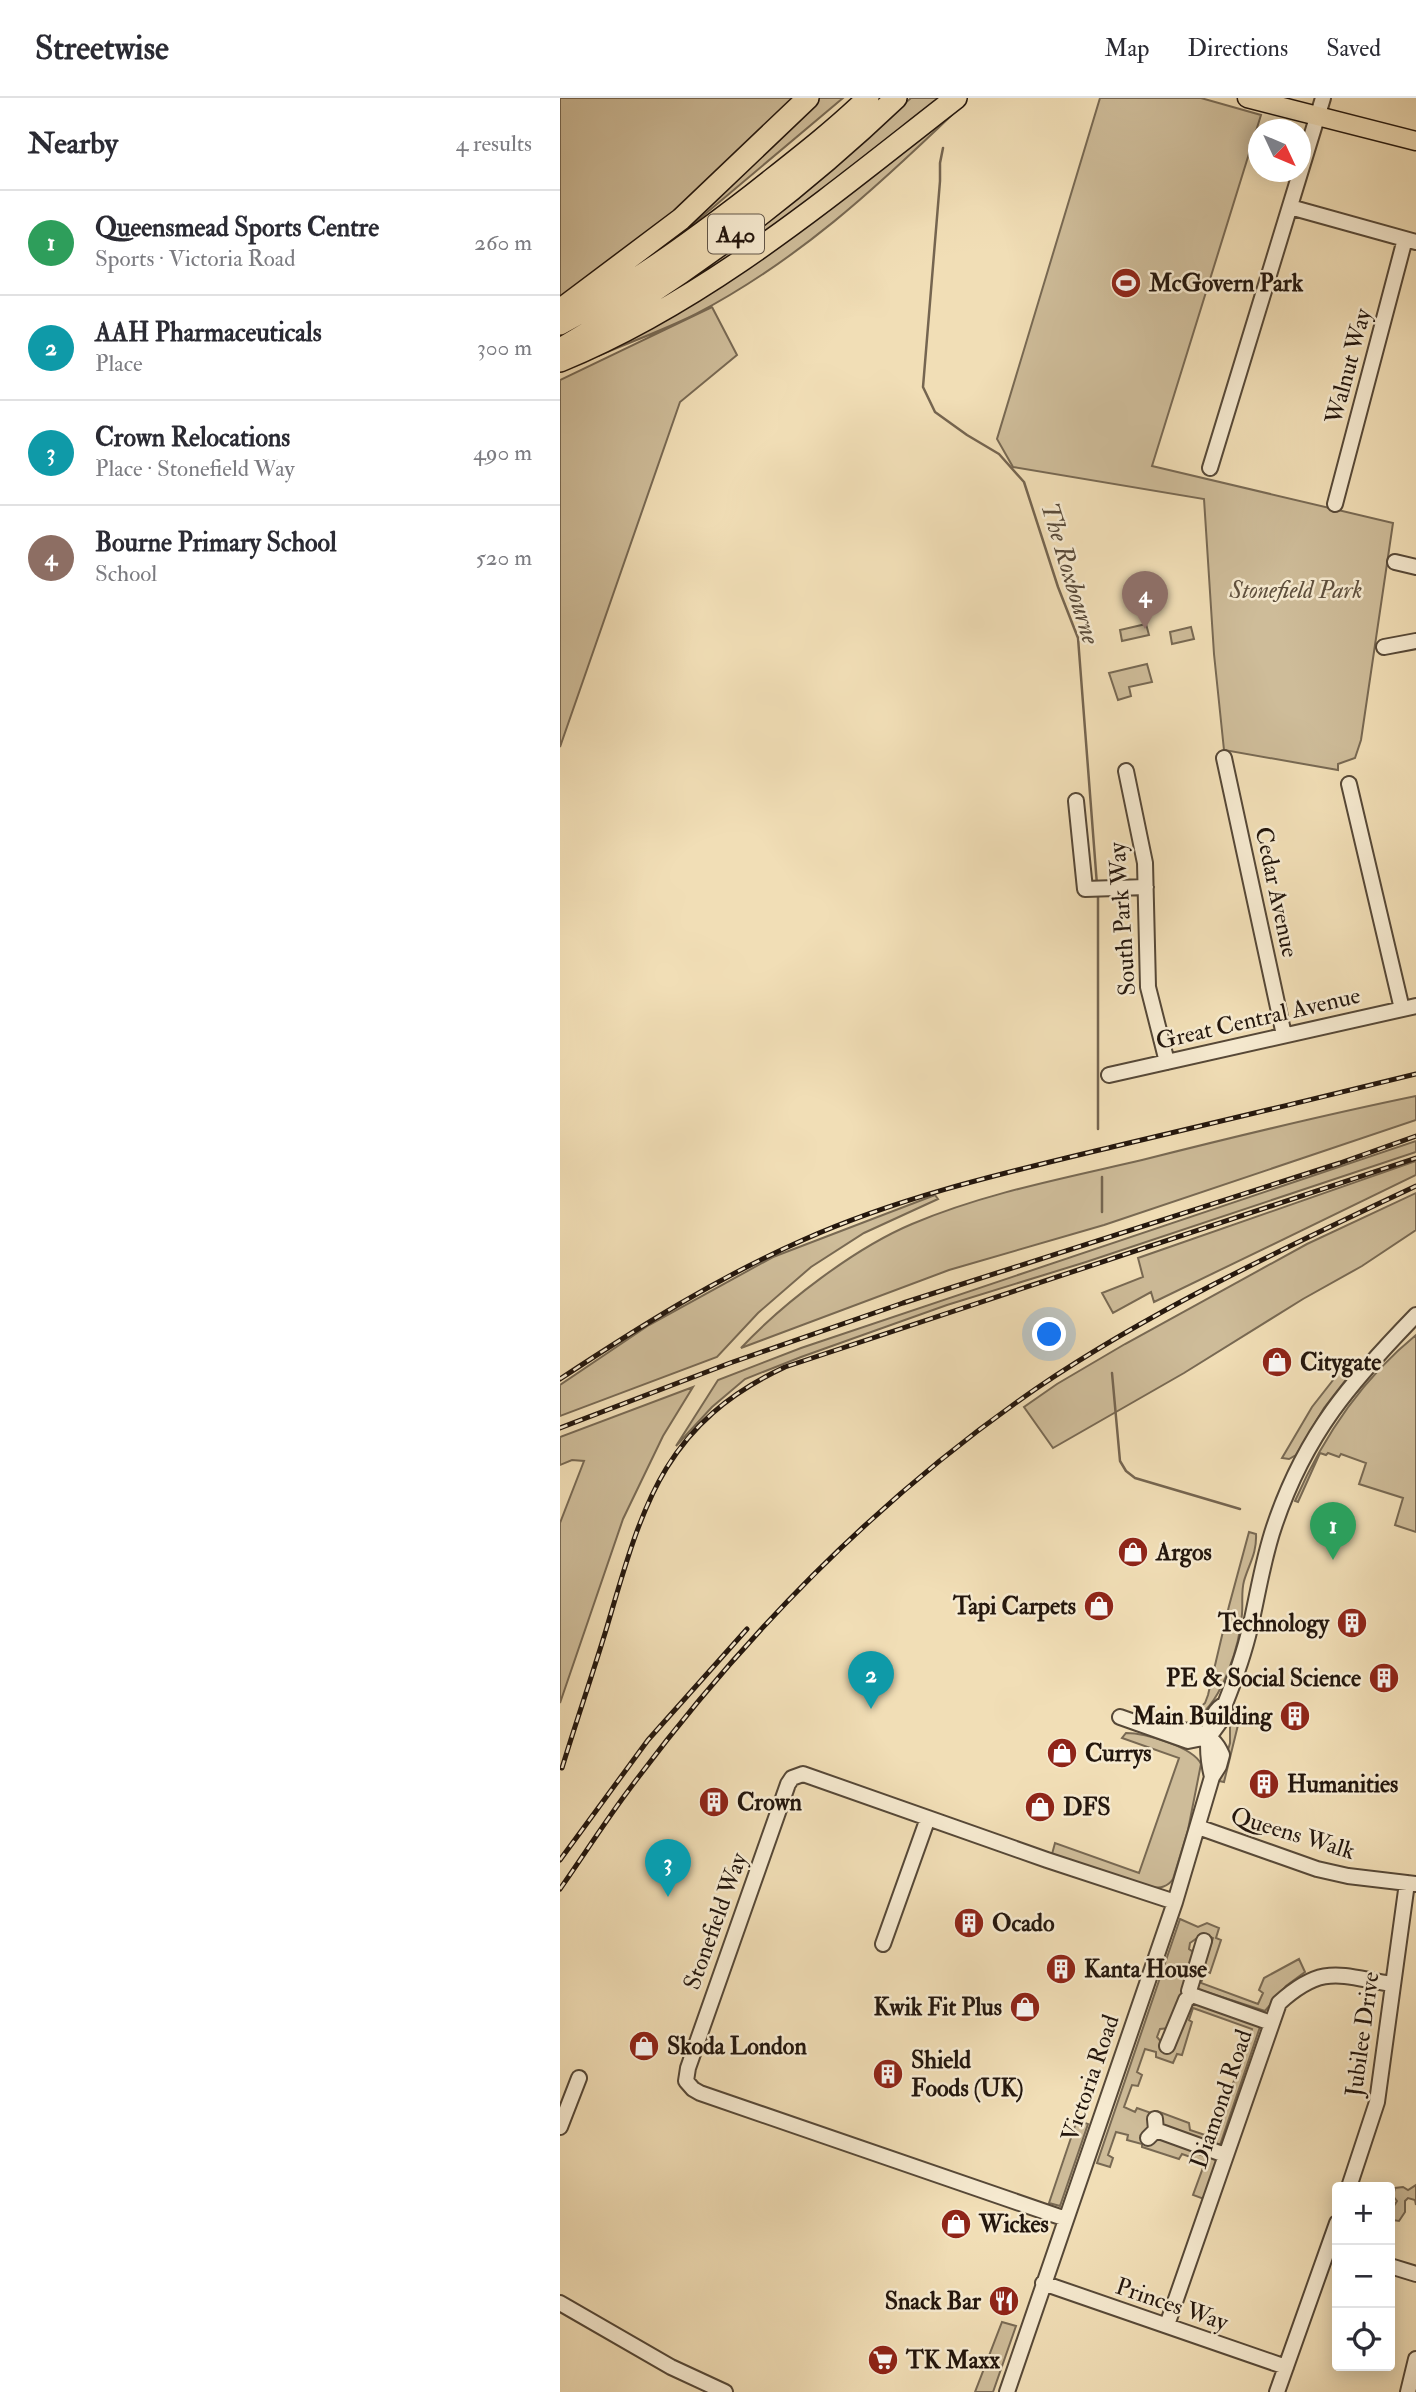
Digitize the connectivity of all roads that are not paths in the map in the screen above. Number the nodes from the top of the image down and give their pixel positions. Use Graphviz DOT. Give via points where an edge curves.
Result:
graph roads {
  1 [pos="808,98"];
  2 [pos="867,98"];
  3 [pos="896,98"];
  4 [pos="956,98"];
  5 [pos="1247,98"];
  6 [pos="1323,98"];
  7 [pos="1317,117"];
  8 [pos="1416,141"];
  9 [pos="1290,207"];
  10 [pos="1411,240"];
  11 [pos="560,310"];
  12 [pos="560,324"];
  13 [pos="560,349"];
  14 [pos="560,361"];
  15 [pos="1210,468"];
  16 [pos="1335,504"];
  17 [pos="1395,562"];
  18 [pos="1416,567"];
  19 [pos="1416,641"];
  20 [pos="1384,647"];
  21 [pos="1224,758"];
  22 [pos="1126,771"];
  23 [pos="1349,784"];
  24 [pos="1076,801"];
  25 [pos="1146,887"];
  26 [pos="1409,1007"];
  27 [pos="1284,1035"];
  28 [pos="1167,1062"];
  29 [pos="1109,1075"];
  30 [pos="1416,1315"];
  31 [pos="1120,1717"];
  32 [pos="1209,1737"];
  33 [pos="928,1818"];
  34 [pos="1198,1827"];
  35 [pos="1411,1883"];
  36 [pos="1175,1902"];
  37 [pos="1204,1941"];
  38 [pos="883,1944"];
  39 [pos="1392,1984"];
  40 [pos="1192,1995"];
  41 [pos="1271,2024"];
  42 [pos="1167,2046"];
  43 [pos="579,2078"];
  44 [pos="560,2127"];
  45 [pos="1153,2129"];
  46 [pos="1226,2155"];
  47 [pos="1351,2182"];
  48 [pos="1066,2219"];
  49 [pos="1332,2251"];
  50 [pos="1395,2268"];
  51 [pos="1416,2274"];
  52 [pos="1043,2283"];
  53 [pos="560,2303"];
  54 [pos="1167,2325"];
  55 [pos="1416,2359"];
  56 [pos="1286,2367"];
  57 [pos="725,2392"];
  58 [pos="1007,2392"];
  59 [pos="1277,2392"];
  60 [pos="1408,2392"];
  1 -- 11 [label="highway" via="681,219"];
  2 -- 12 [label="highway, A40" via="706,230"];
  3 -- 13 [label="highway, A40" via="729,240 634,306"];
  4 -- 14 [label="highway" via="752,255 592,348"];
  5 -- 7 [label="main road"];
  6 -- 7 [label="street"];
  7 -- 8 [label="main road"];
  7 -- 9 [label="street"];
  9 -- 10 [label="street"];
  9 -- 15 [label="street"];
  10 -- 16 [label="street, Walnut Way"];
  17 -- 18 [label="street"];
  19 -- 20 [label="street"];
  21 -- 27 [label="street, Cedar Avenue"];
  22 -- 25 [label="street, South Park Way"];
  23 -- 26 [label="street"];
  24 -- 25 [label="street" via="1085,889"];
  25 -- 28 [label="street, South Park Way" via="1148,987"];
  26 -- 27 [label="street, Great Central Avenue"];
  27 -- 28 [label="street, Great Central Avenue"];
  28 -- 29 [label="street, Great Central Avenue"];
  30 -- 32 [label="street, Victoria Road" via="1371,1360 1305,1452 1274,1527 1249,1632 1225,1704 1212,1716"];
  31 -- 32 [label="street" via="1164,1731 1189,1729"];
  32 -- 34 [label="street, Victoria Road" via="1212,1777"];
  33 -- 36 [label="street, Stonefield Way"];
  33 -- 38 [label="street"];
  33 -- 48 [label="street, Stonefield Way" via="803,1774 792,1778 686,2081 700,2093"];
  34 -- 35 [label="street, Queens Walk" via="1317,1869"];
  34 -- 36 [label="street, Victoria Road"];
  35 -- 39 [label="street, Jubilee Drive"];
  36 -- 48 [label="street, Victoria Road"];
  37 -- 40 [label="street" via="1189,1991"];
  39 -- 41 [label="street, Diamond Road" via="1322,1975 1279,2003"];
  39 -- 47 [label="street, Jubilee Drive" via="1377,2102"];
  40 -- 41 [label="street"];
  40 -- 42 [label="street" via="1185,2000"];
  41 -- 46 [label="street, Diamond Road"];
  43 -- 44 [label="street"];
  45 -- 46 [label="street"];
  46 -- 54 [label="street, Diamond Road"];
  48 -- 52 [label="street, Victoria Road"];
  49 -- 56 [label="street"];
  50 -- 51 [label="street"];
  52 -- 54 [label="street, Princes Way"];
  52 -- 58 [label="street, Victoria Road"];
  53 -- 57 [label="street" via="671,2367"];
  54 -- 56 [label="street, Princes Way"];
  55 -- 60 [label="street"];
  56 -- 59 [label="street"];
}
